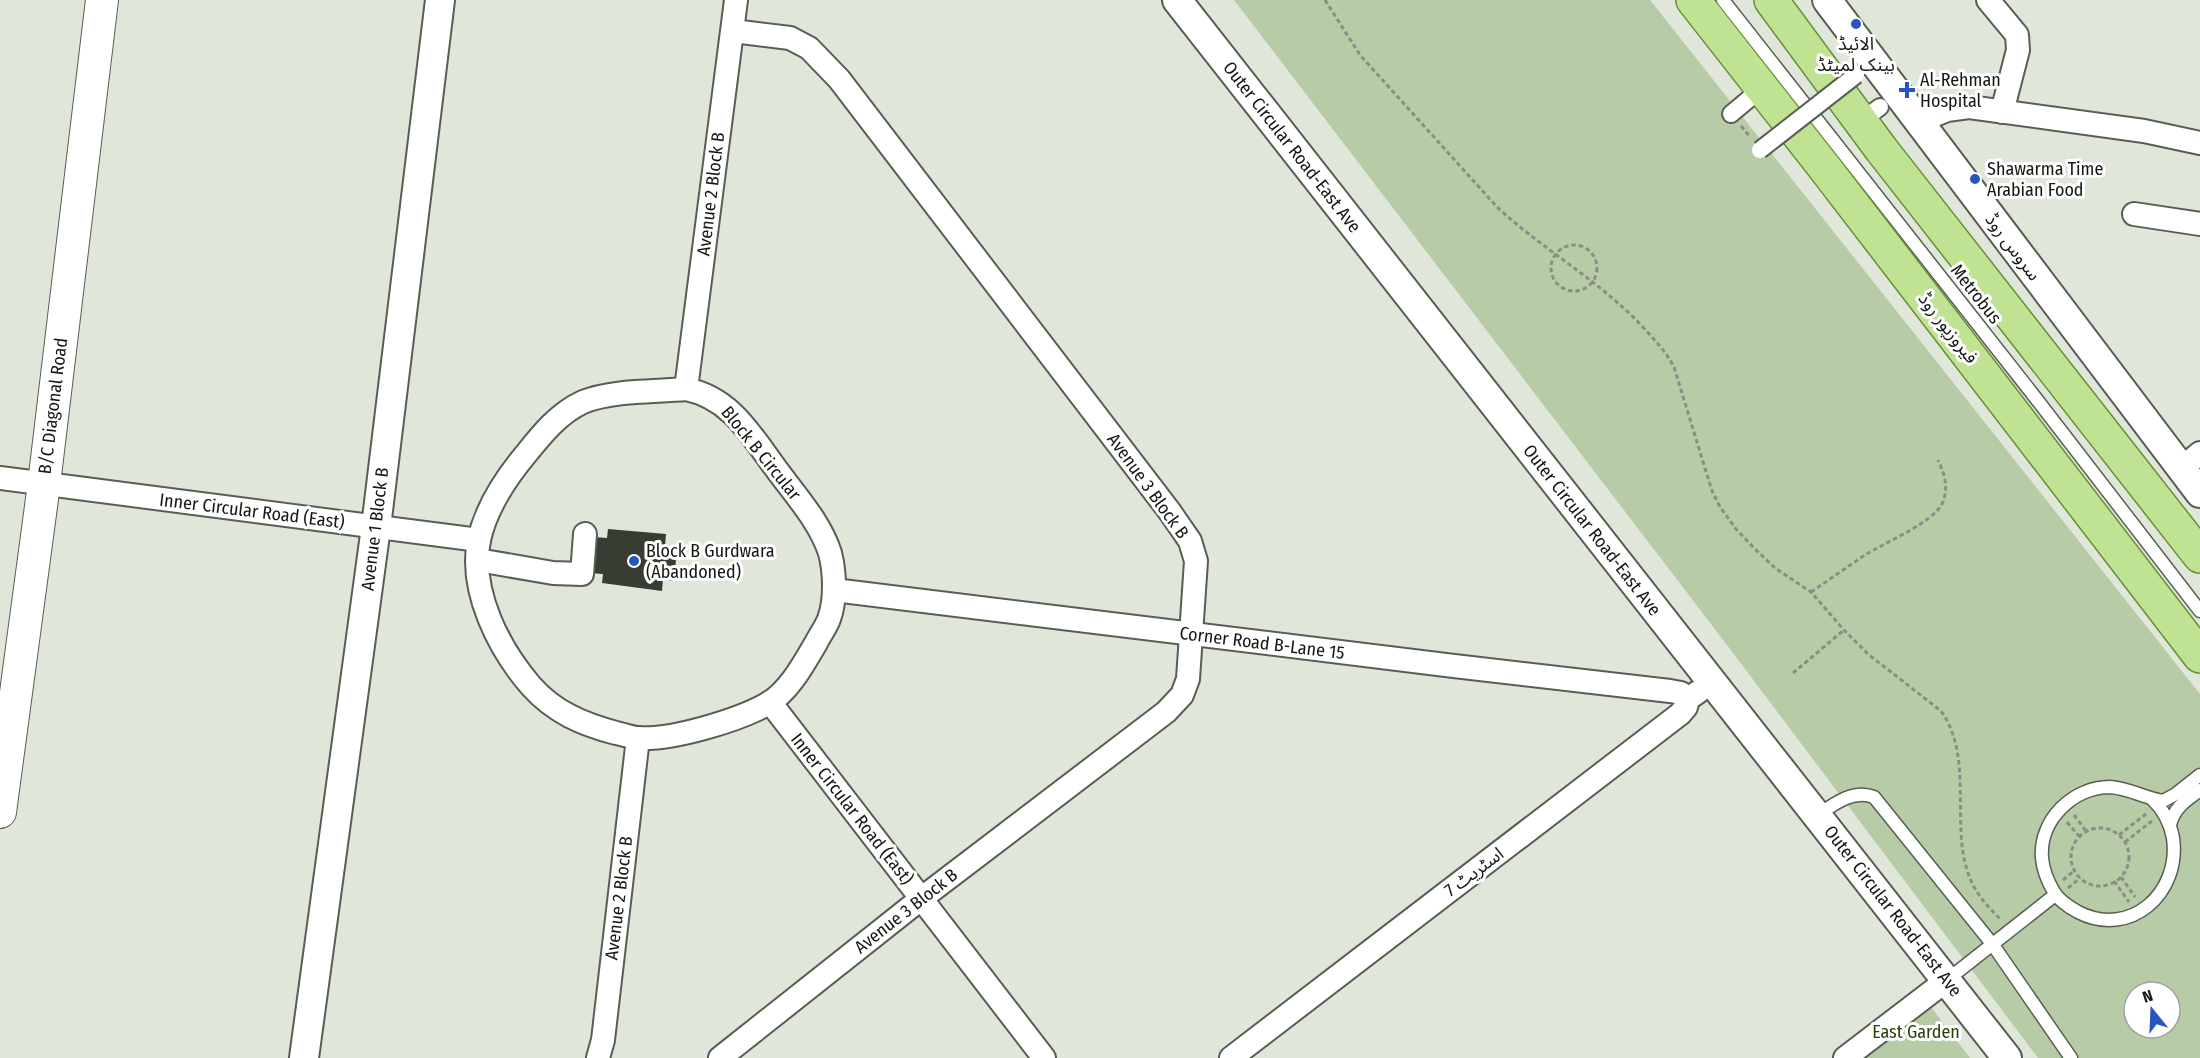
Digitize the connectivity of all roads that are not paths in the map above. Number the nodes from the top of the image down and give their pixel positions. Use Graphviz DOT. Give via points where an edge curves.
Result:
graph roads {
  1 [pos="82,0"];
  2 [pos="102,0"];
  3 [pos="440,0"];
  4 [pos="736,0"];
  5 [pos="1177,0"];
  6 [pos="1693,0"];
  7 [pos="1723,0"];
  8 [pos="1771,0"];
  9 [pos="1827,0"];
  10 [pos="1988,0"];
  11 [pos="733,31"];
  12 [pos="1856,75"];
  13 [pos="1762,88"];
  14 [pos="2002,112"];
  15 [pos="1731,114"];
  16 [pos="1918,122"];
  17 [pos="2200,143"];
  18 [pos="1760,150"];
  19 [pos="2134,214"];
  20 [pos="2200,224"];
  21 [pos="686,389"];
  22 [pos="2190,461"];
  23 [pos="23,481"];
  24 [pos="2200,493"];
  25 [pos="376,527"];
  26 [pos="585,534"];
  27 [pos="479,550"];
  28 [pos="2200,556"];
  29 [pos="834,590"];
  30 [pos="2200,611"];
  31 [pos="1192,635"];
  32 [pos="2200,656"];
  33 [pos="0,665"];
  34 [pos="1711,683"];
  35 [pos="1688,699"];
  36 [pos="770,702"];
  37 [pos="638,738"];
  38 [pos="2200,775"];
  39 [pos="2200,790"];
  40 [pos="2158,805"];
  41 [pos="0,812"];
  42 [pos="1818,815"];
  43 [pos="2170,825"];
  44 [pos="2055,895"];
  45 [pos="922,898"];
  46 [pos="1993,945"];
  47 [pos="1947,980"];
  48 [pos="304,1058"];
  49 [pos="598,1058"];
  50 [pos="720,1058"];
  51 [pos="1044,1058"];
  52 [pos="1231,1058"];
  53 [pos="1845,1058"];
  54 [pos="2007,1058"];
  55 [pos="2071,1058"];
  1 -- 23 [label="main road, B/C Diagonal Road"];
  2 -- 23 [label="main road, B/C Diagonal Road"];
  3 -- 25 [label="street, Avenue 1 Block B"];
  4 -- 11 [label="street, Avenue 2 Block B"];
  5 -- 34 [label="street, Outer Circular Road-East Ave"];
  6 -- 13 [label="main road, فیروزپور روڈ"];
  7 -- 30 [label="lane, Metrobus"];
  8 -- 28 [label="main road" via="1870,114"];
  9 -- 16 [label="street, سروس روڈ"];
  10 -- 14 [label="street" via="2017,35 2018,50"];
  11 -- 21 [label="street, Avenue 2 Block B"];
  11 -- 31 [label="street, Avenue 3 Block B" via="790,38 809,48 839,79 1170,513 1190,541 1196,561"];
  12 -- 18 [label="street, bridge"];
  13 -- 15 [label="street"];
  13 -- 32 [label="main road, فیروزپور روڈ"];
  14 -- 16 [label="street" via="1958,108"];
  14 -- 17 [label="street" via="2144,130"];
  16 -- 22 [label="street, سروس روڈ"];
  19 -- 20 [label="street"];
  21 -- 27 [label="street, Block B Circular" via="602,396 562,414 516,466 495,498"];
  21 -- 29 [label="street, Block B Circular" via="713,397 729,407 771,461 821,530 831,556"];
  22 -- 24 [label="street, سروس روڈ"];
  23 -- 25 [label="street, Inner Circular Road (East)"];
  23 -- 33 [label="main road, B/C Diagonal Road"];
  23 -- 41 [label="main road, B/C Diagonal Road"];
  25 -- 27 [label="street, Inner Circular Road (East)"];
  25 -- 48 [label="street, Avenue 1 Block B"];
  26 -- 27 [label="street, Inner Circular Road (East)" via="582,574 553,573"];
  27 -- 37 [label="street, Block B Circular" via="480,590 486,612 515,668 537,693 565,715 593,727"];
  29 -- 31 [label="street, Corner Road B-Lane 15"];
  29 -- 36 [label="street, Block B Circular" via="829,618 809,654 787,687"];
  31 -- 35 [label="street, Corner Road B-Lane 15" via="1670,691"];
  31 -- 45 [label="street, Avenue 3 Block B" via="1188,679 1182,695 1166,712"];
  34 -- 35 [label="street, اسٹریٹ 7"];
  34 -- 42 [label="street, Outer Circular Road-East Ave"];
  35 -- 52 [label="street, اسٹریٹ 7" via="1680,714"];
  36 -- 37 [label="street, Block B Circular" via="699,729"];
  36 -- 45 [label="street, Inner Circular Road (East)"];
  37 -- 49 [label="street, Avenue 2 Block B"];
  38 -- 40 [label="lane"];
  39 -- 43 [label="lane" via="2179,806"];
  40 -- 43 [label="lane"];
  40 -- 44 [label="lane" via="2132,791 2110,787 2089,790 2069,800 2054,816 2044,836 2042,857 2046,878"];
  42 -- 46 [label="lane" via="1838,801 1864,793 1874,797"];
  42 -- 47 [label="street, Outer Circular Road-East Ave"];
  43 -- 44 [label="lane" via="2175,853 2173,869 2158,897 2140,911 2116,919 2100,919 2070,908"];
  44 -- 46 [label="lane"];
  45 -- 50 [label="street, Avenue 3 Block B"];
  45 -- 51 [label="street, Inner Circular Road (East)"];
  46 -- 47 [label="lane"];
  46 -- 55 [label="lane"];
  47 -- 53 [label="street"];
  47 -- 54 [label="street, Outer Circular Road-East Ave"];
}
